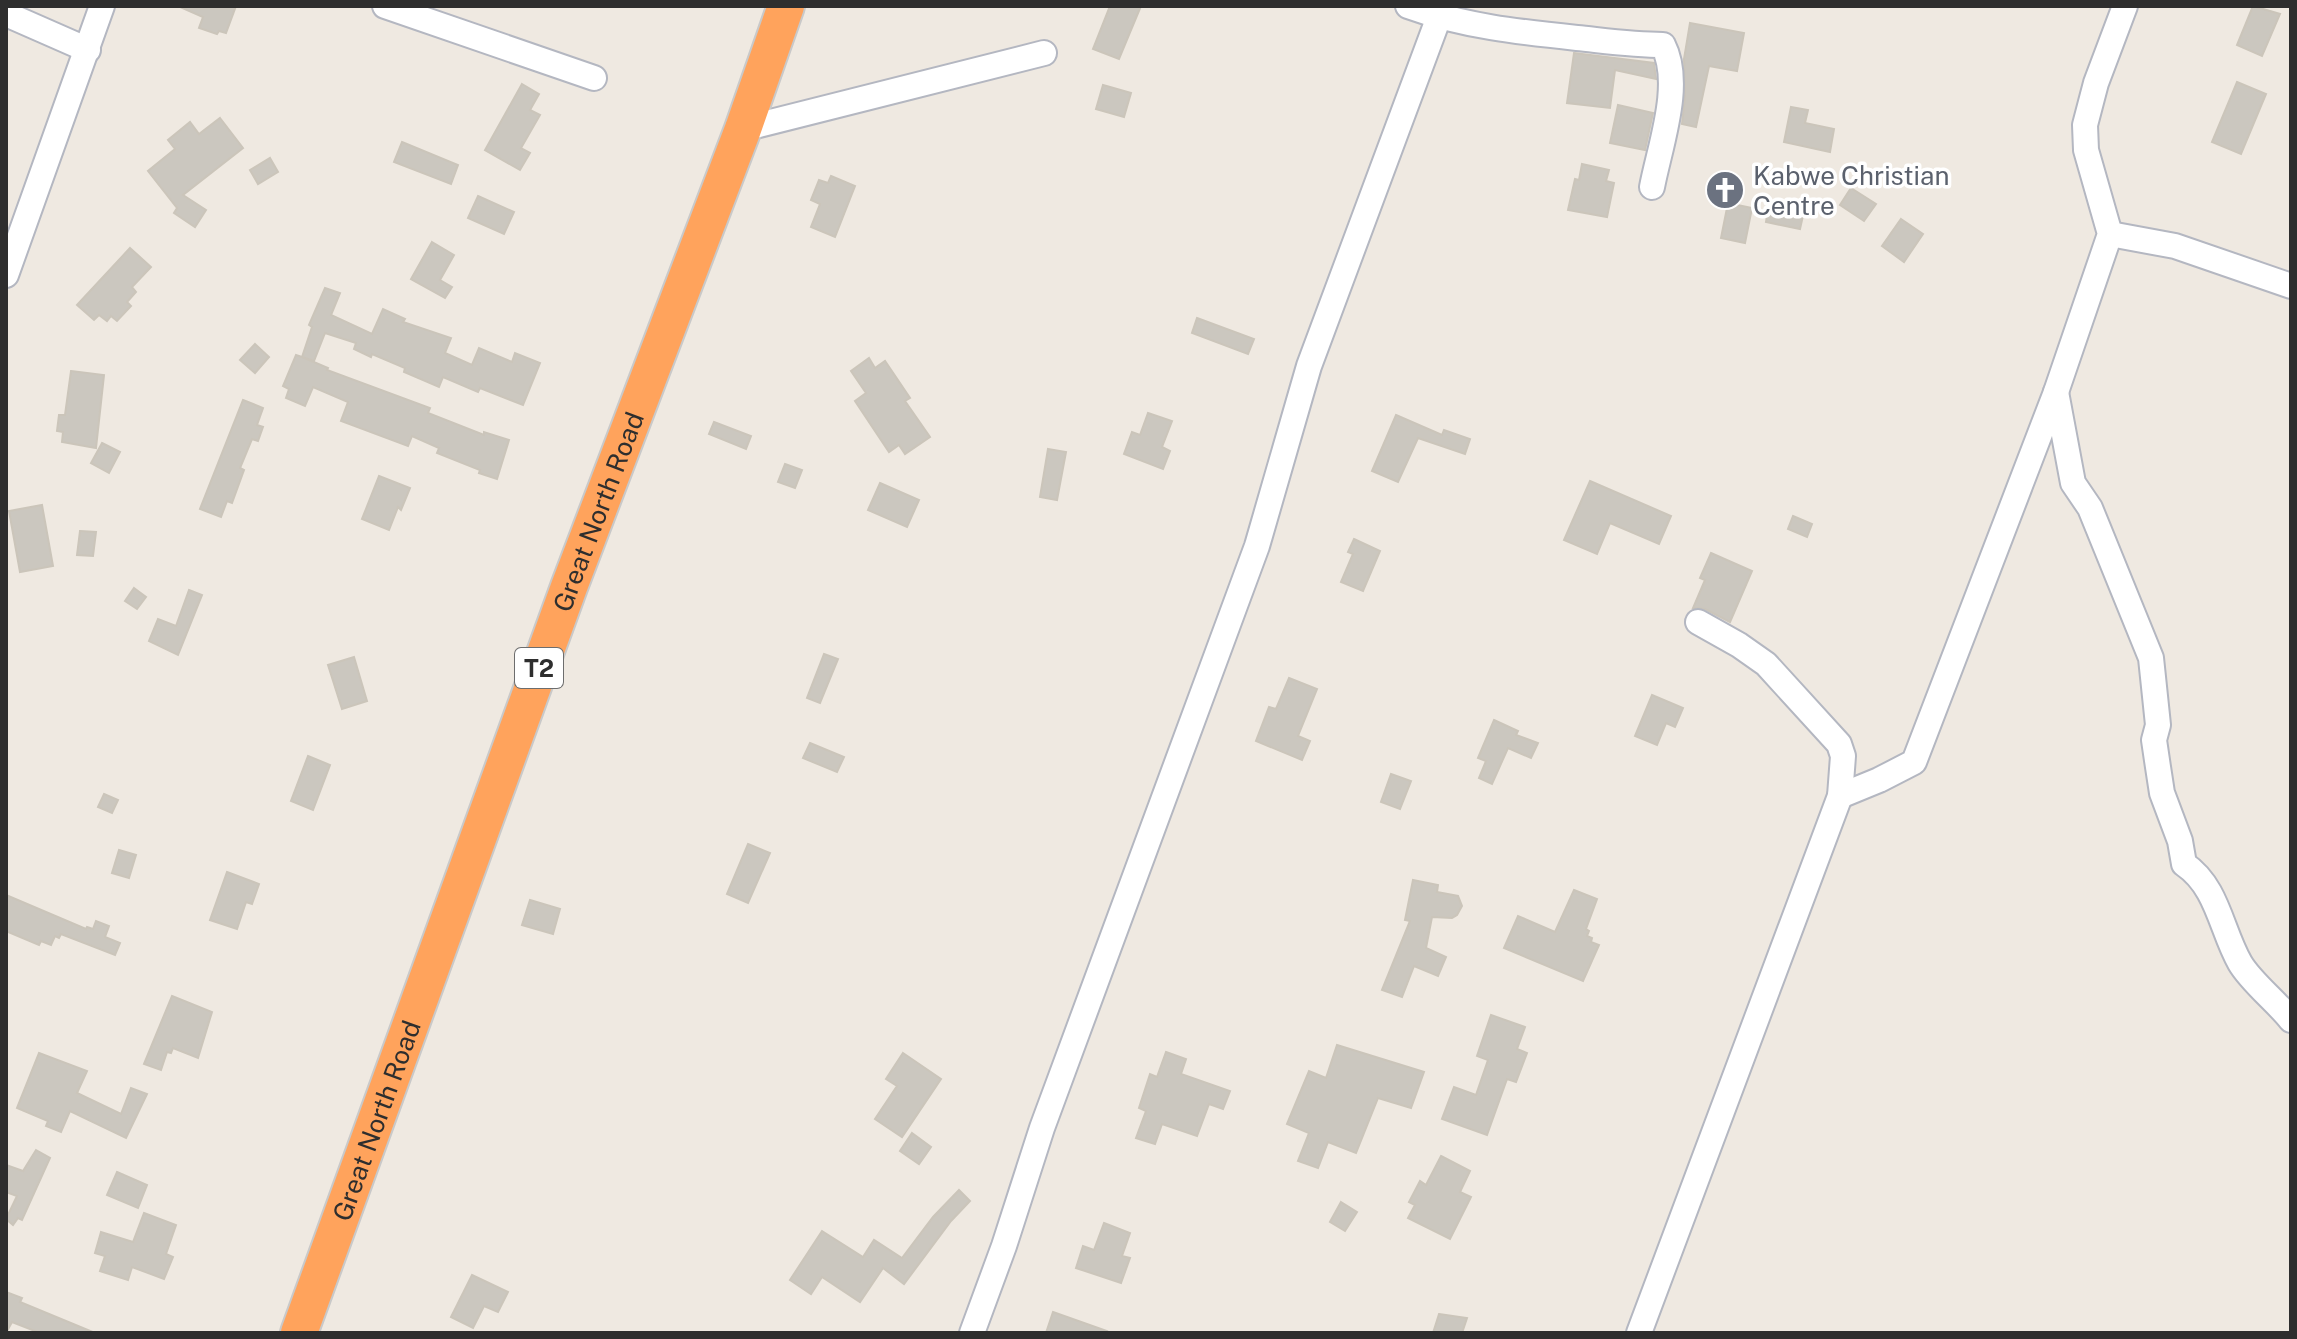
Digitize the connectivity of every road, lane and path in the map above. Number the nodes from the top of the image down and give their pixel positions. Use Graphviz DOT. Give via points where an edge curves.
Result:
graph roads {
  1 [pos="102,6"];
  2 [pos="385,6"];
  3 [pos="786,6"];
  4 [pos="1408,6"];
  5 [pos="2125,6"];
  6 [pos="1441,12"];
  7 [pos="6,14"];
  8 [pos="88,50"];
  9 [pos="1044,53"];
  10 [pos="594,78"];
  11 [pos="743,129"];
  12 [pos="1652,187"];
  13 [pos="2110,234"];
  14 [pos="6,275"];
  15 [pos="2291,286"];
  16 [pos="2056,392"];
  17 [pos="1698,622"];
  18 [pos="1840,796"];
  19 [pos="2291,1020"];
  20 [pos="299,1333"];
  21 [pos="972,1333"];
  22 [pos="1639,1333"];
  1 -- 8 [label="street"];
  2 -- 10 [label="street"];
  3 -- 11 [label="highway, Great North Road / T2"];
  4 -- 6 [label="street"];
  5 -- 13 [label="street" via="2085,125 2086,150"];
  6 -- 12 [label="street" via="1510,32 1663,45 1672,88"];
  6 -- 21 [label="street" via="1309,366 1257,546"];
  7 -- 8 [label="street"];
  8 -- 14 [label="street"];
  9 -- 11 [label="street"];
  11 -- 20 [label="highway, Great North Road / T2" via="564,602"];
  13 -- 15 [label="street" via="2175,246"];
  13 -- 16 [label="street"];
  16 -- 18 [label="street" via="1914,762"];
  16 -- 19 [label="street" via="2073,483 2090,508 2151,658 2162,793 2184,864 2214,899 2240,964"];
  17 -- 18 [label="street" via="1766,664 1839,744"];
  18 -- 22 [label="street"];
}
